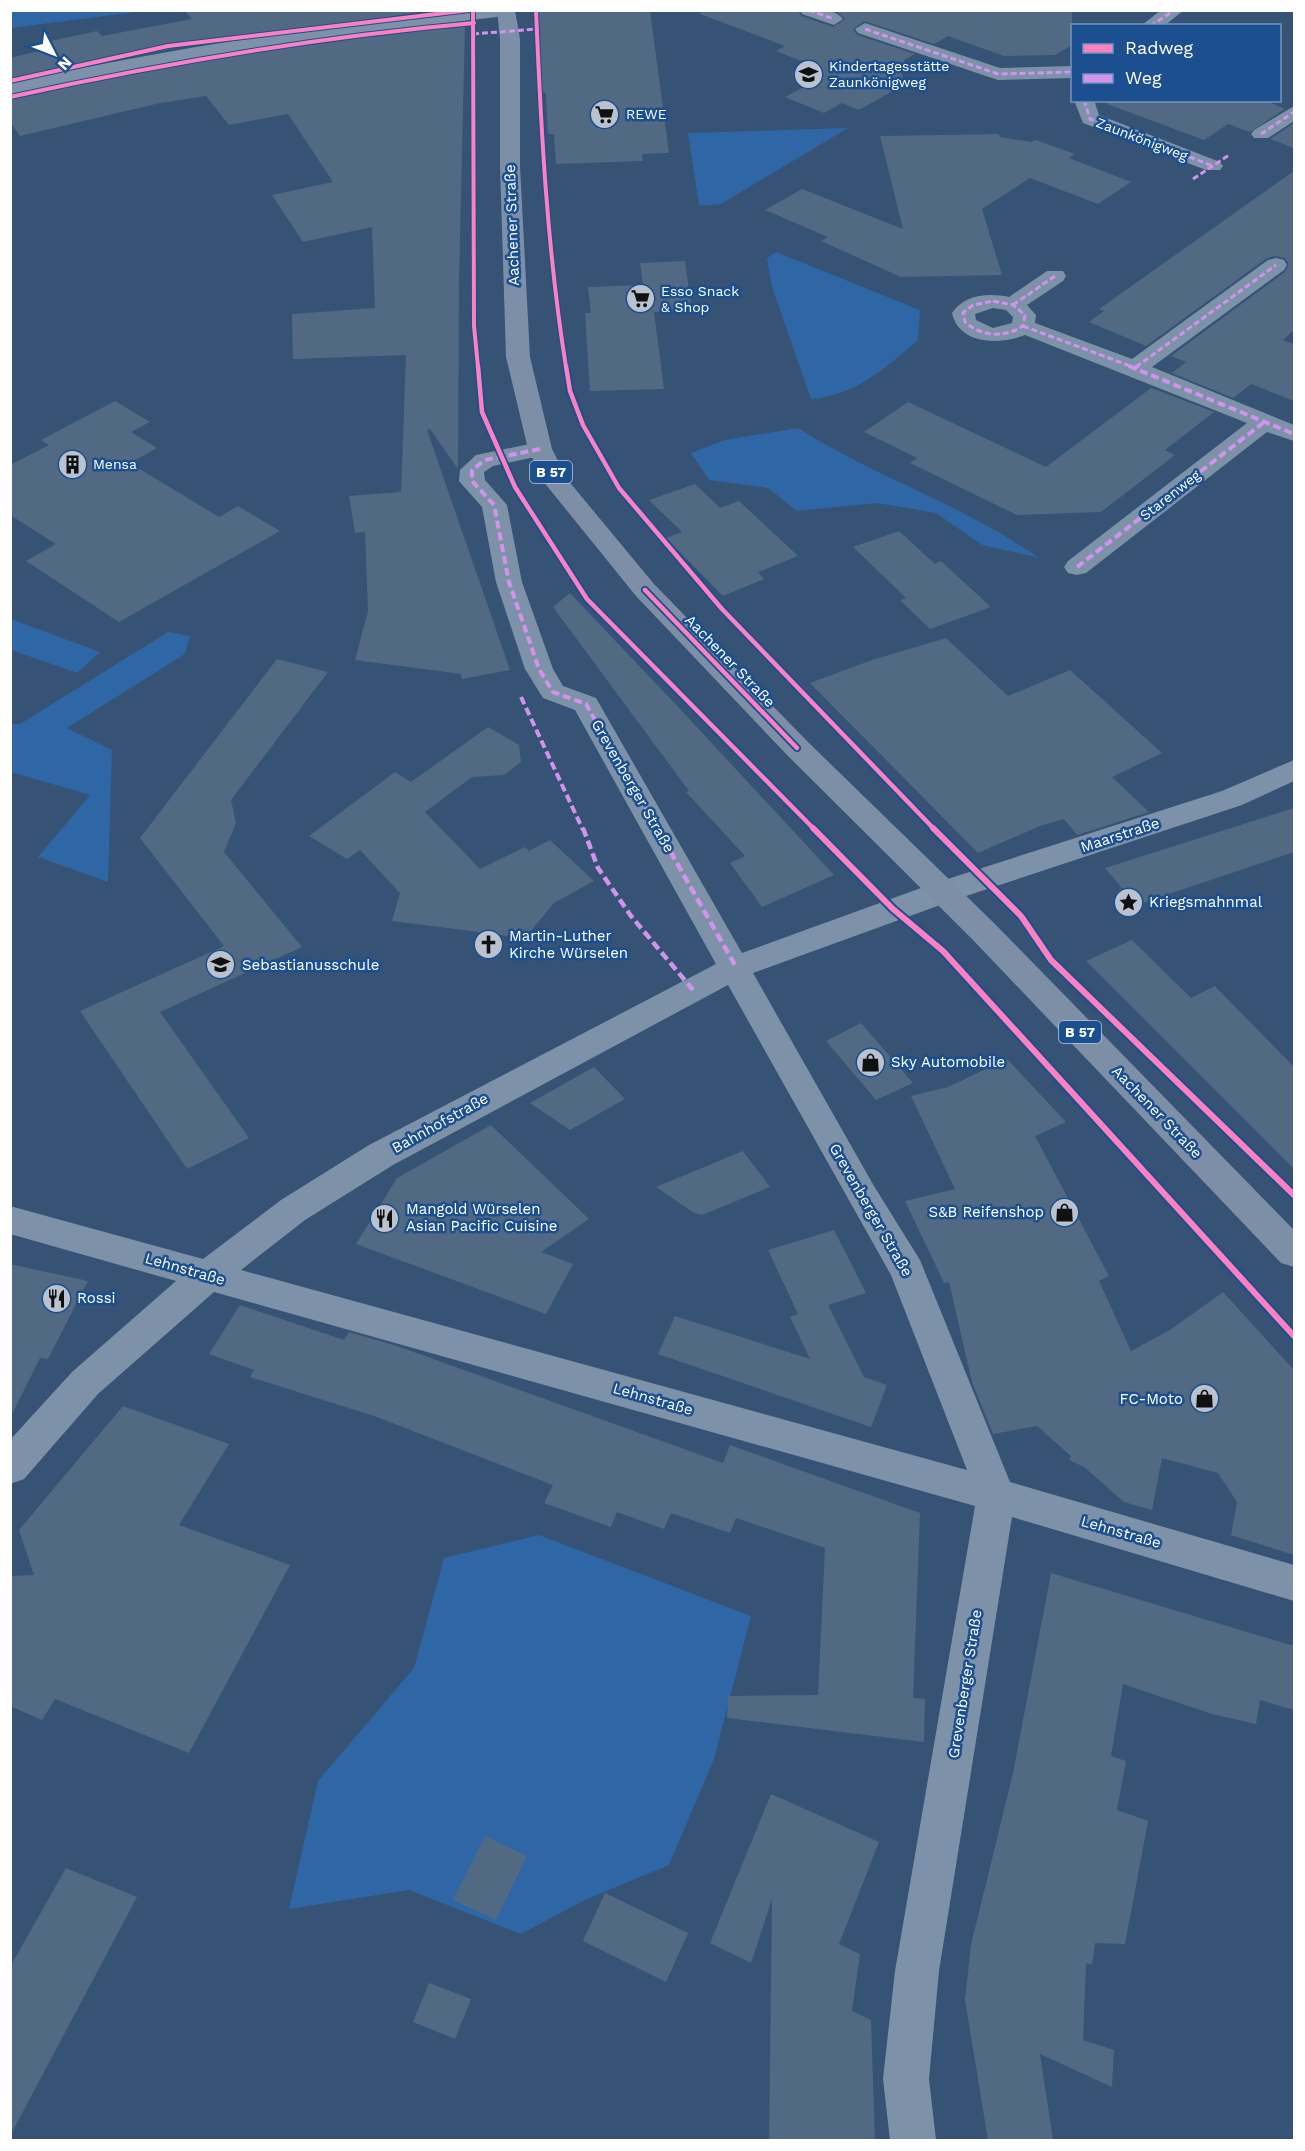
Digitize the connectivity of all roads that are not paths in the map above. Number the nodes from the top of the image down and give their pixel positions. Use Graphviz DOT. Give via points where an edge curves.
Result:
graph roads {
  1 [pos="505,10"];
  2 [pos="809,10"];
  3 [pos="1168,12"];
  4 [pos="834,19"];
  5 [pos="1153,24"];
  6 [pos="865,29"];
  7 [pos="1071,72"];
  8 [pos="10,89"];
  9 [pos="1085,102"];
  10 [pos="1294,112"];
  11 [pos="1261,134"];
  12 [pos="1193,179"];
  13 [pos="1276,265"];
  14 [pos="1055,276"];
  15 [pos="1135,368"];
  16 [pos="1263,423"];
  17 [pos="1294,434"];
  18 [pos="540,449"];
  19 [pos="1077,567"];
  20 [pos="1294,770"];
  21 [pos="943,892"];
  22 [pos="736,967"];
  23 [pos="10,1220"];
  24 [pos="1294,1253"];
  25 [pos="208,1275"];
  26 [pos="10,1467"];
  27 [pos="996,1495"];
  28 [pos="1294,1583"];
  29 [pos="913,2140"];
  1 -- 8 [label="street" via="272,39"];
  1 -- 18 [label="main road, Aachener Straße / B 57" via="510,39 515,325 522,378"];
  2 -- 4 [label="street"];
  3 -- 5 [label="street"];
  6 -- 7 [label="street" via="998,74"];
  9 -- 12 [label="street, Zaunkönigweg" via="1090,120 1221,160"];
  10 -- 11 [label="street"];
  13 -- 15 [label="street"];
  14 -- 15 [label="street" via="1018,316"];
  15 -- 16 [label="street"];
  16 -- 17 [label="street"];
  16 -- 19 [label="street, Starenweg"];
  18 -- 21 [label="main road, Aachener Straße / B 57" via="556,482 645,591"];
  18 -- 22 [label="street, Grevenberger Straße" via="485,460 472,470 472,481 494,505 509,582 539,669 553,692 586,704"];
  20 -- 21 [label="street, Maarstraße" via="1232,798"];
  21 -- 22 [label="street, Bahnhofstraße"];
  21 -- 24 [label="main road, Aachener Straße / B 57"];
  22 -- 25 [label="street, Bahnhofstraße" via="381,1155 292,1210"];
  22 -- 27 [label="street, Grevenberger Straße" via="907,1270"];
  23 -- 25 [label="street, Lehnstraße"];
  25 -- 26 [label="street, Bahnhofstraße" via="85,1383"];
  25 -- 27 [label="street, Lehnstraße"];
  27 -- 28 [label="street, Lehnstraße"];
  27 -- 29 [label="street, Grevenberger Straße" via="917,1971 906,2079"];
}
